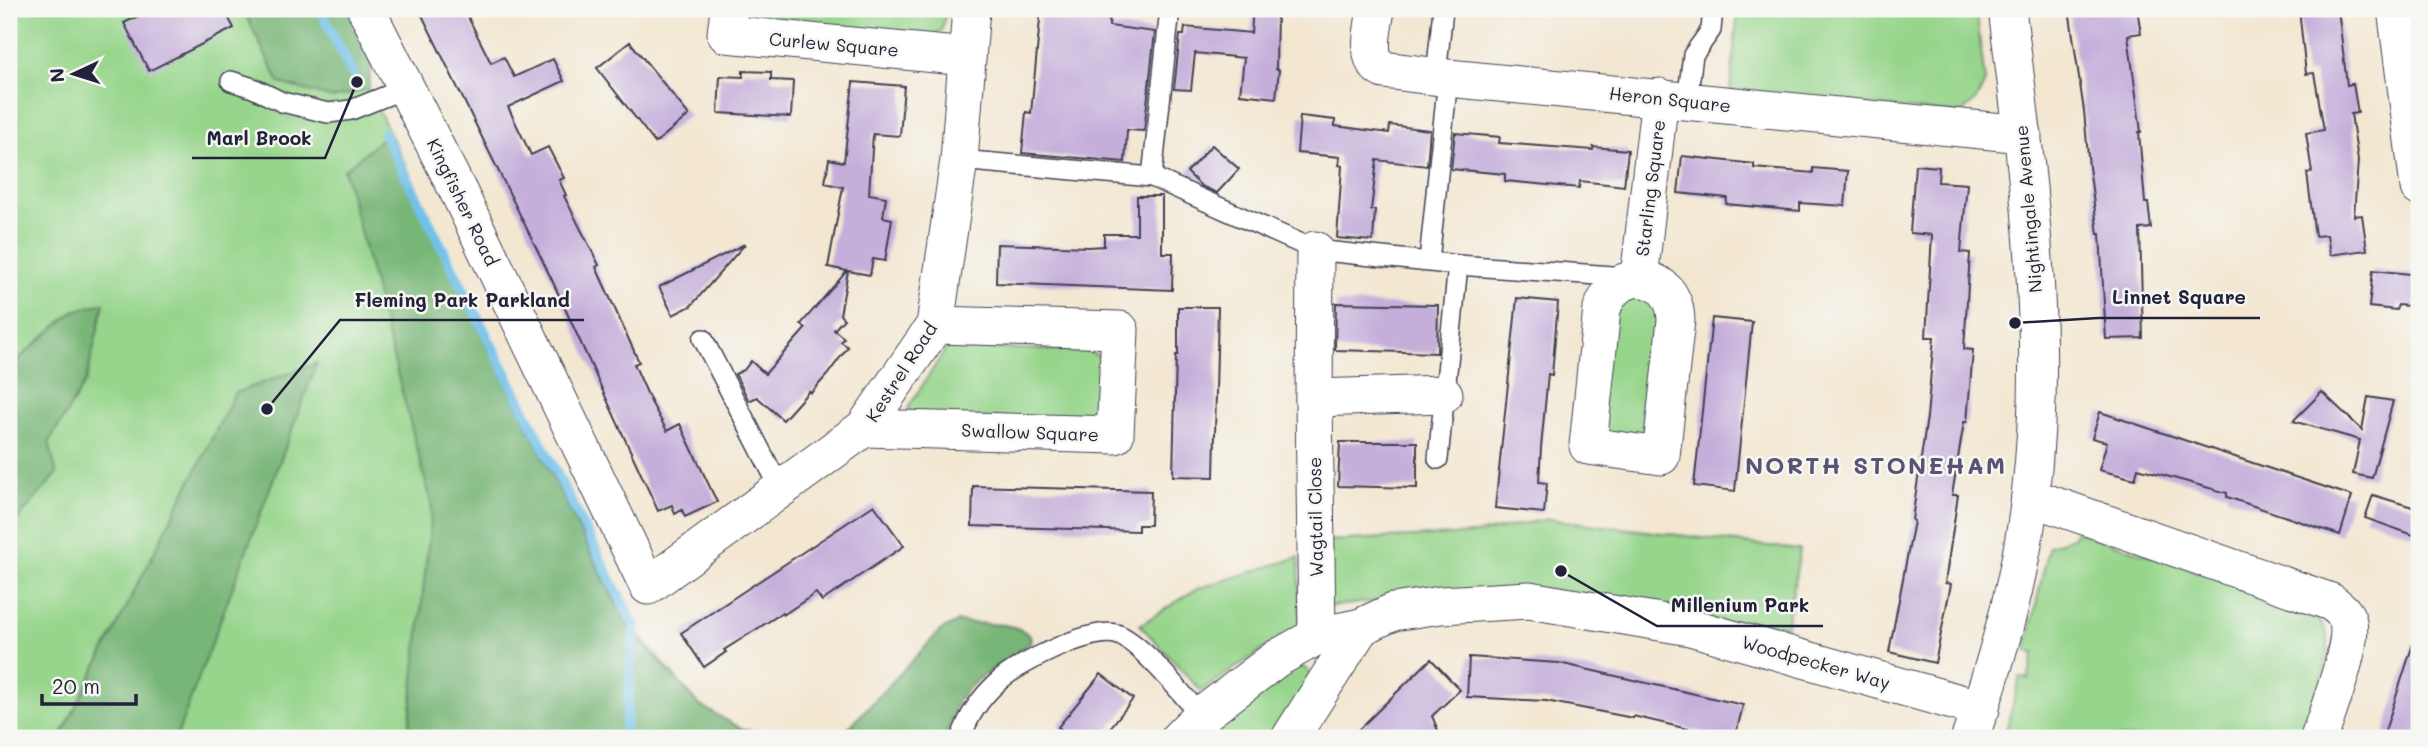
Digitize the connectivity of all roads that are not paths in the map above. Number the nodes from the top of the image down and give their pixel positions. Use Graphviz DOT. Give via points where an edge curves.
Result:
graph roads {
  1 [pos="366,9"];
  2 [pos="729,9"];
  3 [pos="971,9"];
  4 [pos="1170,9"];
  5 [pos="1376,9"];
  6 [pos="1443,9"];
  7 [pos="1713,9"];
  8 [pos="2007,9"];
  9 [pos="2396,9"];
  10 [pos="967,57"];
  11 [pos="1442,77"];
  12 [pos="231,81"];
  13 [pos="406,88"];
  14 [pos="1674,99"];
  15 [pos="2023,134"];
  16 [pos="959,160"];
  17 [pos="1152,177"];
  18 [pos="2419,187"];
  19 [pos="1315,250"];
  20 [pos="1429,261"];
  21 [pos="1458,265"];
  22 [pos="1639,278"];
  23 [pos="935,325"];
  24 [pos="703,338"];
  25 [pos="1444,394"];
  26 [pos="1314,398"];
  27 [pos="864,428"];
  28 [pos="1438,458"];
  29 [pos="780,488"];
  30 [pos="2030,497"];
  31 [pos="648,586"];
  32 [pos="1361,627"];
  33 [pos="1317,636"];
  34 [pos="1975,724"];
  35 [pos="1190,727"];
  36 [pos="961,738"];
  37 [pos="1290,738"];
  38 [pos="2319,738"];
  1 -- 13 [label="street, Kingfisher Road"];
  2 -- 10 [label="street, Curlew Square" via="726,34"];
  3 -- 10 [label="street, Kestrel Road"];
  4 -- 17 [label="lane"];
  5 -- 11 [label="street, Heron Square" via="1371,54 1376,65"];
  6 -- 11 [label="lane"];
  7 -- 14 [label="lane" via="1711,30 1693,55"];
  8 -- 15 [label="street, Nightingale Avenue"];
  9 -- 18 [label="street"];
  10 -- 16 [label="street, Kestrel Road"];
  11 -- 14 [label="street, Heron Square"];
  11 -- 20 [label="lane"];
  12 -- 13 [label="lane" via="282,102 328,113 351,110"];
  13 -- 31 [label="street, Kingfisher Road"];
  14 -- 15 [label="street, Heron Square"];
  14 -- 22 [label="street, Starling Square"];
  15 -- 30 [label="street, Nightingale Avenue" via="2037,327"];
  16 -- 17 [label="lane"];
  16 -- 23 [label="street, Kestrel Road"];
  17 -- 19 [label="lane"];
  19 -- 20 [label="lane"];
  19 -- 26 [label="street, Wagtail Close"];
  20 -- 21 [label="lane"];
  21 -- 22 [label="lane"];
  21 -- 25 [label="lane"];
  22 -- 22 [label="street, Starling Square" via="1615,286 1602,309 1588,446 1661,456 1676,307 1662,285"];
  23 -- 27 [label="street, Kestrel Road"];
  23 -- 27 [label="street, Swallow Square" via="1120,330 1115,435"];
  24 -- 29 [label="lane"];
  25 -- 26 [label="street"];
  25 -- 28 [label="lane"];
  26 -- 33 [label="street, Wagtail Close"];
  27 -- 29 [label="street, Kestrel Road"];
  29 -- 31 [label="street, Kestrel Road"];
  30 -- 34 [label="street, Nightingale Avenue" via="2018,566"];
  30 -- 38 [label="street" via="2331,602 2343,611 2348,640"];
  32 -- 33 [label="street, Woodpecker Way"];
  32 -- 34 [label="street, Woodpecker Way" via="1393,612 1529,600 1690,627"];
  32 -- 37 [label="street"];
  33 -- 35 [label="street, Woodpecker Way" via="1276,659"];
  35 -- 36 [label="lane" via="1138,647 1107,634 1047,653 1000,680 973,709"];
}
